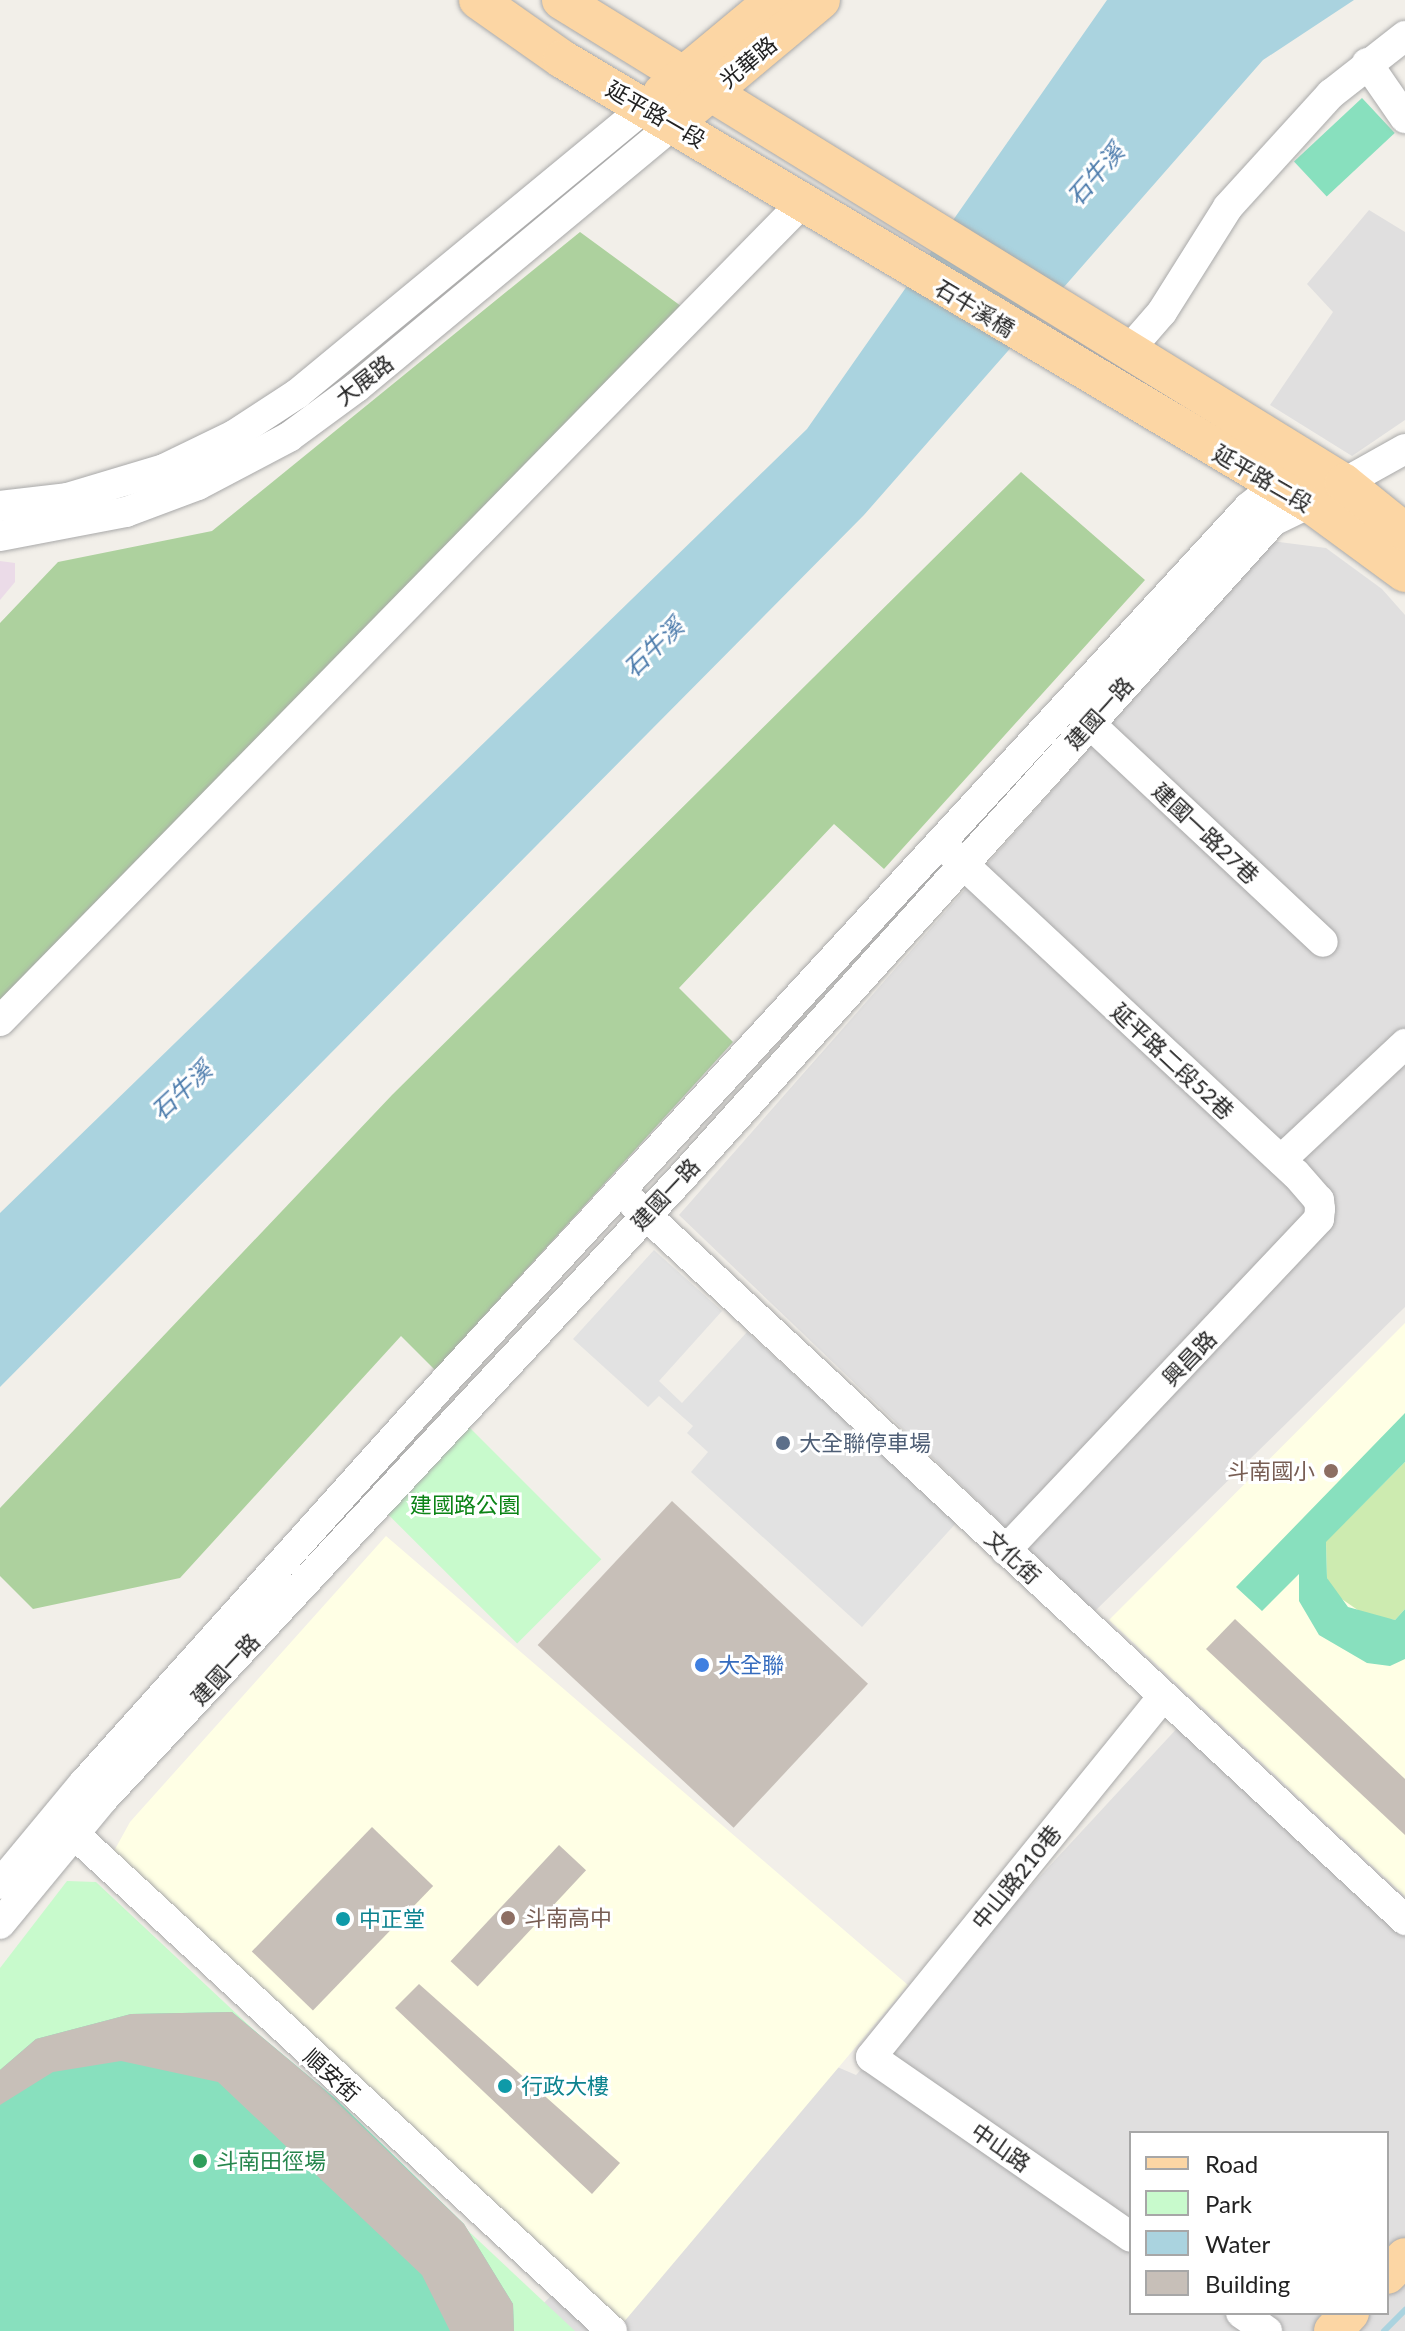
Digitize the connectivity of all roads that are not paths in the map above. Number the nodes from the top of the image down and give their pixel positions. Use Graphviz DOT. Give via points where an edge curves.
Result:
graph roads {
  1 [pos="478,0"];
  2 [pos="561,0"];
  3 [pos="774,0"];
  4 [pos="821,0"];
  5 [pos="1405,36"];
  6 [pos="1367,63"];
  7 [pos="695,85"];
  8 [pos="660,115"];
  9 [pos="1405,118"];
  10 [pos="862,189"];
  11 [pos="802,203"];
  12 [pos="836,224"];
  13 [pos="1133,353"];
  14 [pos="1115,392"];
  15 [pos="1405,449"];
  16 [pos="1344,483"];
  17 [pos="1275,486"];
  18 [pos="1312,505"];
  19 [pos="0,506"];
  20 [pos="1405,532"];
  21 [pos="0,536"];
  22 [pos="1405,573"];
  23 [pos="1089,723"];
  24 [pos="951,853"];
  25 [pos="1323,942"];
  26 [pos="0,1021"];
  27 [pos="1405,1044"];
  28 [pos="1281,1160"];
  29 [pos="621,1192"];
  30 [pos="646,1215"];
  31 [pos="1006,1550"];
  32 [pos="1163,1697"];
  33 [pos="64,1824"];
  34 [pos="0,1884"];
  35 [pos="1405,1920"];
  36 [pos="0,1924"];
  37 [pos="871,2057"];
  38 [pos="1129,2236"];
  39 [pos="1405,2257"];
  40 [pos="1389,2273"];
  41 [pos="1244,2315"];
  42 [pos="1348,2315"];
  43 [pos="612,2331"];
  44 [pos="1267,2331"];
  45 [pos="1333,2331"];
  1 -- 8 [label="main road, 延平路一段" via="551,52"];
  2 -- 7 [label="main road, 延平路一段"];
  3 -- 7 [label="main road, 光華路"];
  4 -- 7 [label="main road, 光華路"];
  5 -- 6 [label="street"];
  6 -- 9 [label="street"];
  6 -- 13 [label="street" via="1331,94 1228,207"];
  7 -- 8 [label="main road, 光華路"];
  7 -- 10 [label="main road, 延平路一段"];
  8 -- 11 [label="main road, 延平路一段"];
  8 -- 19 [label="street, 大展路" via="310,384 234,435 164,469 67,498"];
  8 -- 21 [label="street, 大展路" via="357,387 289,437 198,485 126,512"];
  10 -- 13 [label="main road, 石牛溪橋"];
  11 -- 12 [label="main road, 延平路一段"];
  11 -- 26 [label="street"];
  12 -- 14 [label="main road, 石牛溪橋"];
  13 -- 16 [label="main road, 延平路二段"];
  14 -- 17 [label="main road, 延平路二段"];
  15 -- 16 [label="street, 建國一路"];
  16 -- 17 [label="street"];
  16 -- 18 [label="street, 建國一路"];
  16 -- 20 [label="main road, 延平路二段"];
  17 -- 18 [label="main road, 延平路二段"];
  17 -- 24 [label="street, 建國一路" via="1248,508"];
  18 -- 22 [label="main road, 延平路二段"];
  18 -- 23 [label="street, 建國一路" via="1273,521"];
  23 -- 24 [label="street, 建國一路"];
  23 -- 25 [label="street, 建國一路27巷"];
  24 -- 28 [label="street, 延平路二段52巷"];
  24 -- 29 [label="street, 建國一路"];
  24 -- 30 [label="street, 建國一路"];
  27 -- 28 [label="street"];
  28 -- 31 [label="street, 興昌路" via="1319,1200 1319,1219"];
  29 -- 30 [label="street, 文化街"];
  29 -- 33 [label="street, 建國一路"];
  30 -- 31 [label="street, 文化街"];
  30 -- 33 [label="street, 建國一路"];
  31 -- 32 [label="street, 文化街"];
  32 -- 35 [label="street, 文化街"];
  32 -- 37 [label="street, 中山路210巷"];
  33 -- 34 [label="street, 建國一路"];
  33 -- 36 [label="street, 建國一路"];
  33 -- 43 [label="street, 順安街"];
  37 -- 38 [label="street, 中山路"];
  39 -- 40 [label="main road"];
  41 -- 44 [label="street"];
  42 -- 45 [label="main road"];
}
